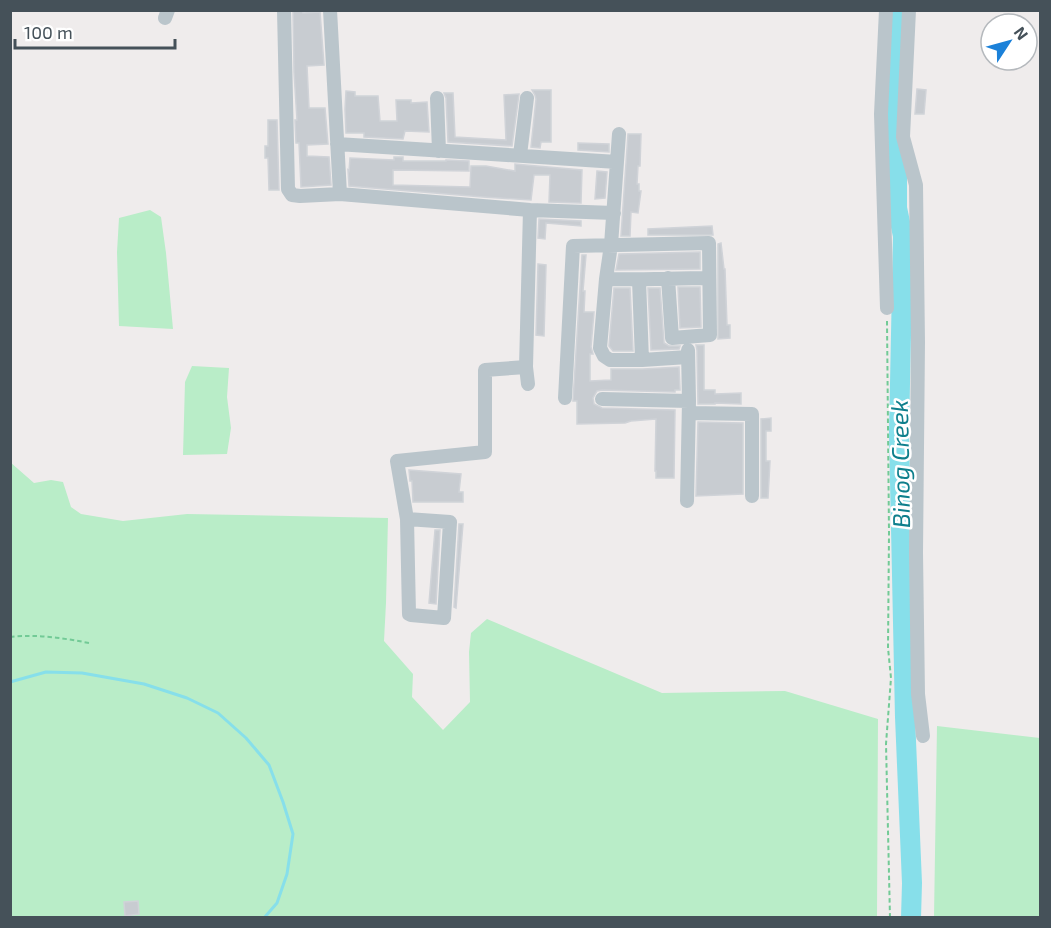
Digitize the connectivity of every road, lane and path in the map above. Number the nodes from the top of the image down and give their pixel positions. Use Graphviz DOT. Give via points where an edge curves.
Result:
graph roads {
  1 [pos="284,10"];
  2 [pos="330,10"];
  3 [pos="886,10"];
  4 [pos="909,10"];
  5 [pos="437,98"];
  6 [pos="527,98"];
  7 [pos="619,134"];
  8 [pos="337,144"];
  9 [pos="439,151"];
  10 [pos="520,155"];
  11 [pos="617,162"];
  12 [pos="340,194"];
  13 [pos="530,210"];
  14 [pos="614,213"];
  15 [pos="611,245"];
  16 [pos="668,278"];
  17 [pos="708,278"];
  18 [pos="606,279"];
  19 [pos="639,280"];
  20 [pos="887,308"];
  21 [pos="689,336"];
  22 [pos="688,357"];
  23 [pos="642,360"];
  24 [pos="526,367"];
  25 [pos="528,384"];
  26 [pos="565,398"];
  27 [pos="602,399"];
  28 [pos="689,407"];
  29 [pos="752,496"];
  30 [pos="687,501"];
  31 [pos="407,519"];
  32 [pos="10,637"];
  33 [pos="89,644"];
  34 [pos="922,736"];
  35 [pos="890,918"];
  1 -- 12 [label="street" via="288,189 292,195 300,196"];
  2 -- 8 [label="street"];
  3 -- 20 [label="street" via="881,114"];
  4 -- 34 [label="street" via="903,137 916,185 916,553"];
  5 -- 9 [label="street"];
  6 -- 10 [label="street"];
  7 -- 11 [label="street"];
  8 -- 9 [label="street"];
  8 -- 12 [label="street"];
  9 -- 10 [label="street"];
  10 -- 11 [label="street"];
  11 -- 14 [label="street"];
  12 -- 13 [label="street"];
  13 -- 14 [label="street"];
  13 -- 24 [label="street"];
  14 -- 15 [label="street"];
  15 -- 17 [label="street" via="708,243"];
  15 -- 18 [label="street"];
  15 -- 26 [label="street" via="573,246"];
  16 -- 17 [label="street"];
  16 -- 19 [label="street"];
  16 -- 21 [label="street" via="672,338"];
  17 -- 21 [label="street" via="710,335"];
  18 -- 19 [label="street"];
  18 -- 23 [label="street" via="600,348 610,360"];
  19 -- 23 [label="street"];
  20 -- 35 [label="path" via="891,678 886,744"];
  21 -- 22 [label="street"];
  22 -- 23 [label="street"];
  22 -- 28 [label="street"];
  24 -- 25 [label="street"];
  24 -- 31 [label="street" via="486,370 485,452 397,460"];
  27 -- 28 [label="street"];
  28 -- 29 [label="street" via="753,414"];
  28 -- 30 [label="street"];
  31 -- 31 [label="street" via="450,522 444,618 409,614"];
  32 -- 33 [label="path" via="62,638"];
}
